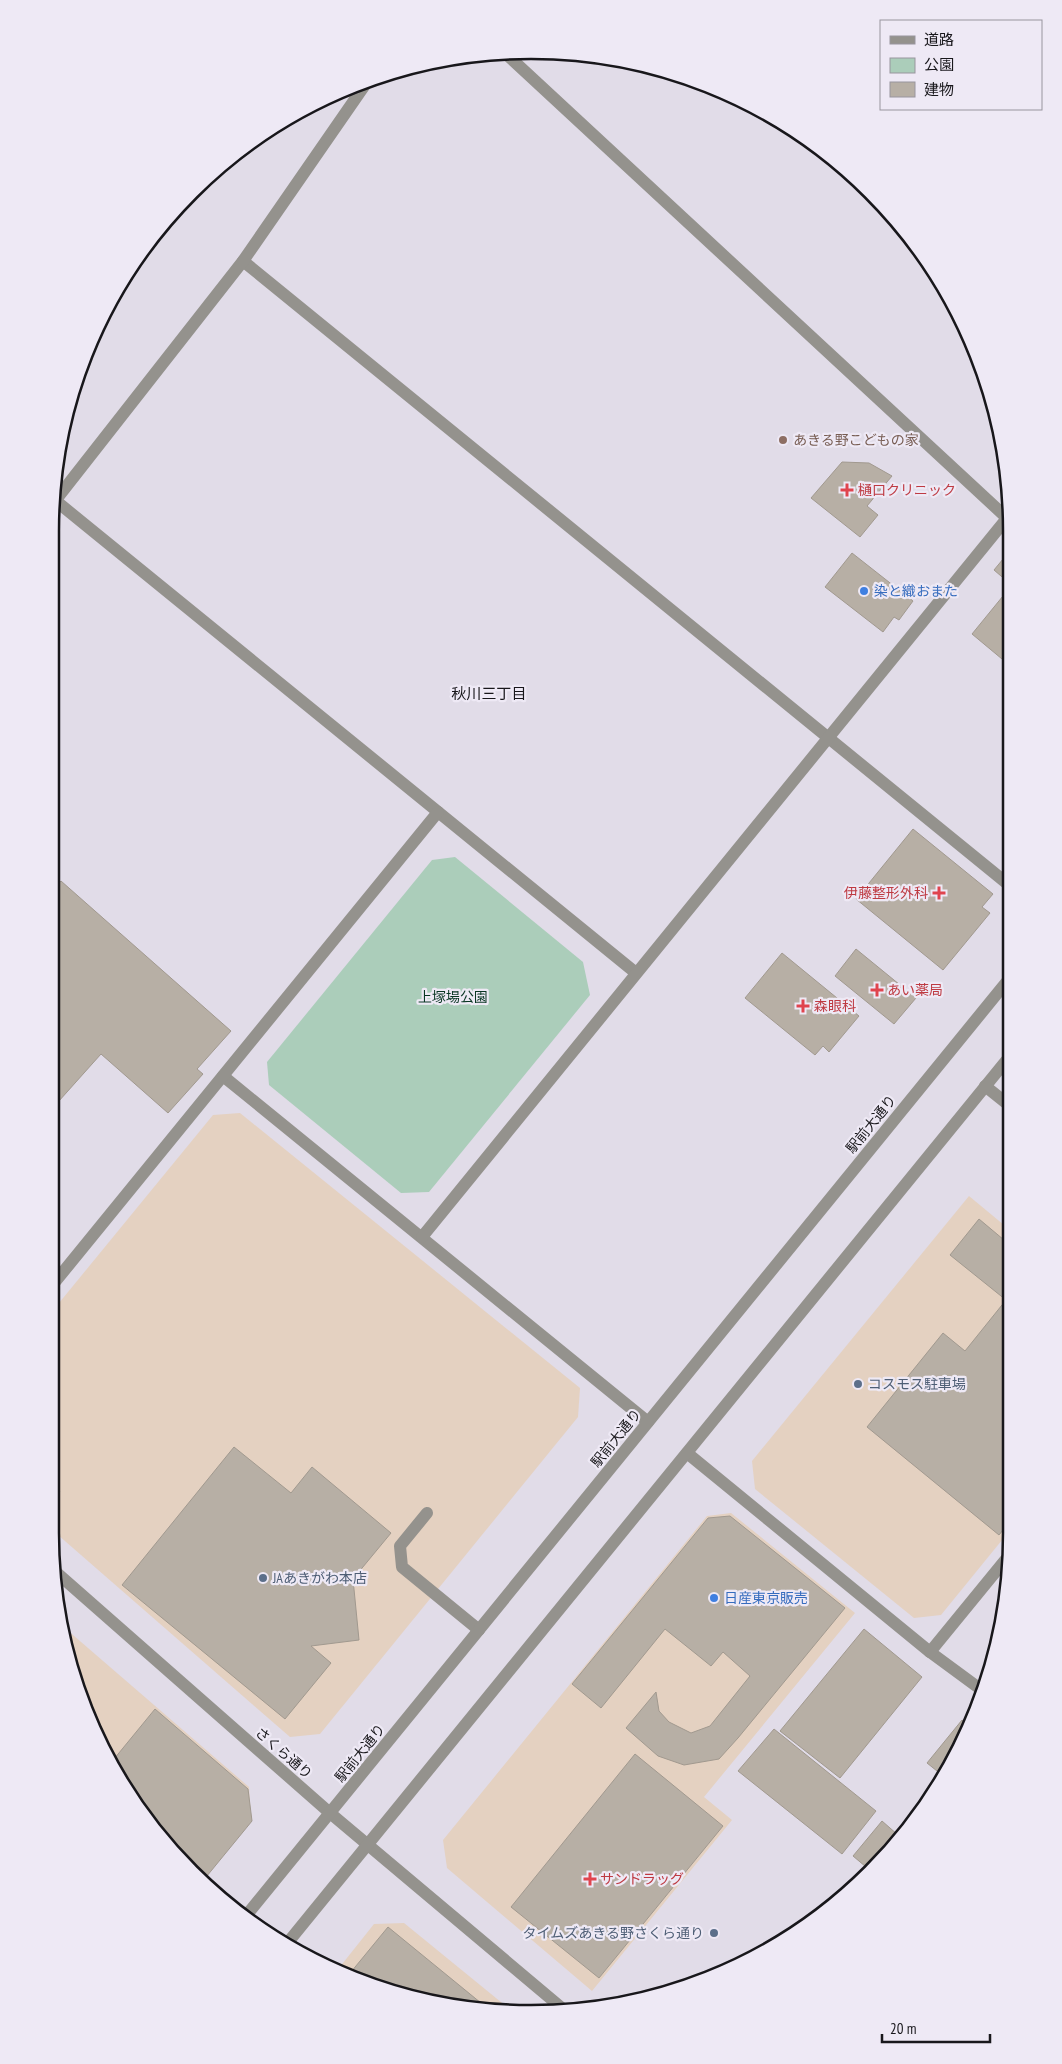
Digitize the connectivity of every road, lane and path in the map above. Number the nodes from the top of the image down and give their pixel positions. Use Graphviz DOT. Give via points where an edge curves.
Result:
graph roads {
  1 [pos="511,60"];
  2 [pos="361,91"];
  3 [pos="243,261"];
  4 [pos="61,495"];
  5 [pos="60,508"];
  6 [pos="1002,513"];
  7 [pos="1003,524"];
  8 [pos="828,738"];
  9 [pos="438,812"];
  10 [pos="1003,880"];
  11 [pos="636,973"];
  12 [pos="1003,986"];
  13 [pos="1003,1064"];
  14 [pos="223,1076"];
  15 [pos="985,1086"];
  16 [pos="1003,1100"];
  17 [pos="422,1237"];
  18 [pos="59,1277"];
  19 [pos="648,1422"];
  20 [pos="687,1453"];
  21 [pos="427,1513"];
  22 [pos="1002,1564"];
  23 [pos="61,1577"];
  24 [pos="479,1630"];
  25 [pos="930,1652"];
  26 [pos="977,1687"];
  27 [pos="330,1813"];
  28 [pos="367,1845"];
  29 [pos="249,1912"];
  30 [pos="290,1939"];
  31 [pos="557,2004"];
  1 -- 6 [label="street"];
  2 -- 3 [label="street"];
  3 -- 4 [label="street"];
  3 -- 8 [label="street"];
  5 -- 9 [label="street"];
  7 -- 8 [label="street"];
  8 -- 10 [label="street"];
  8 -- 11 [label="street"];
  9 -- 11 [label="street"];
  9 -- 14 [label="street"];
  11 -- 17 [label="street"];
  12 -- 19 [label="street, 駅前大通り"];
  13 -- 15 [label="street"];
  14 -- 17 [label="street"];
  14 -- 18 [label="street"];
  15 -- 16 [label="street"];
  15 -- 20 [label="street"];
  17 -- 19 [label="street"];
  19 -- 24 [label="street, 駅前大通り"];
  20 -- 25 [label="street"];
  20 -- 28 [label="street"];
  21 -- 24 [label="street" via="400,1546 402,1567"];
  22 -- 25 [label="street"];
  23 -- 27 [label="street, さくら通り"];
  24 -- 27 [label="street, 駅前大通り"];
  25 -- 26 [label="street"];
  27 -- 28 [label="street, さくら通り"];
  27 -- 29 [label="street, 駅前大通り"];
  28 -- 30 [label="street"];
  28 -- 31 [label="street, さくら通り"];
}
